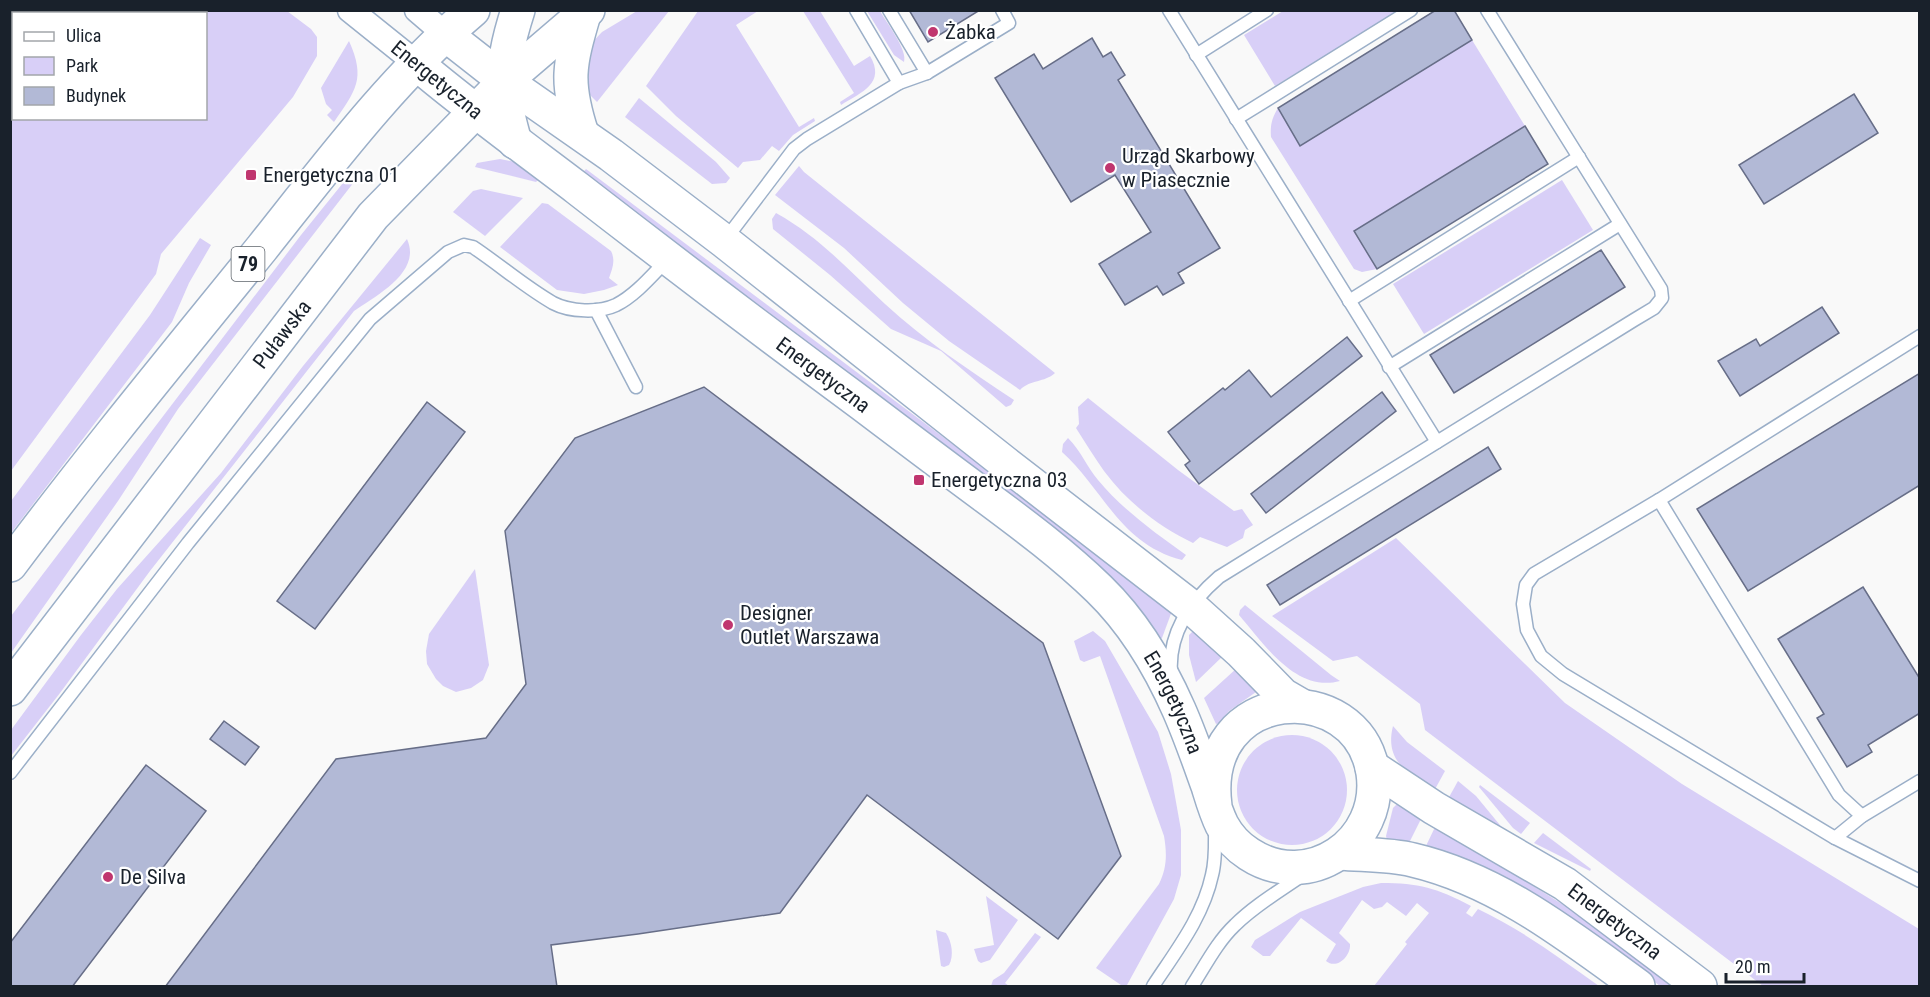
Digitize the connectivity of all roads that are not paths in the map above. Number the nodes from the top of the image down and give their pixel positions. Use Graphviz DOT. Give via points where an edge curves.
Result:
graph roads {
  1 [pos="350,10"];
  2 [pos="417,10"];
  3 [pos="473,10"];
  4 [pos="518,10"];
  5 [pos="856,10"];
  6 [pos="889,10"];
  7 [pos="1002,10"];
  8 [pos="1169,10"];
  9 [pos="1268,10"];
  10 [pos="1411,10"];
  11 [pos="1487,10"];
  12 [pos="586,12"];
  13 [pos="445,34"];
  14 [pos="1196,55"];
  15 [pos="416,63"];
  16 [pos="927,73"];
  17 [pos="504,81"];
  18 [pos="899,83"];
  19 [pos="474,112"];
  20 [pos="1236,119"];
  21 [pos="582,134"];
  22 [pos="515,142"];
  23 [pos="1579,158"];
  24 [pos="1620,224"];
  25 [pos="724,241"];
  26 [pos="668,259"];
  27 [pos="1349,301"];
  28 [pos="596,310"];
  29 [pos="1920,336"];
  30 [pos="1389,367"];
  31 [pos="636,387"];
  32 [pos="1437,442"];
  33 [pos="1659,500"];
  34 [pos="10,565"];
  35 [pos="1190,606"];
  36 [pos="10,688"];
  37 [pos="1173,696"];
  38 [pos="1302,706"];
  39 [pos="1372,767"];
  40 [pos="10,773"];
  41 [pos="1920,781"];
  42 [pos="1215,806"];
  43 [pos="1862,816"];
  44 [pos="1835,838"];
  45 [pos="1331,858"];
  46 [pos="1920,881"];
  47 [pos="1154,987"];
  48 [pos="1192,987"];
  49 [pos="1638,987"];
  50 [pos="1700,987"];
  1 -- 15 [label="street, Energetyczna"];
  2 -- 13 [label="street, Energetyczna"];
  3 -- 13 [label="street, 79"];
  4 -- 17 [label="street"];
  5 -- 18 [label="lane"];
  6 -- 16 [label="lane"];
  7 -- 16 [label="lane" via="1009,22"];
  8 -- 14 [label="lane"];
  9 -- 14 [label="lane"];
  10 -- 20 [label="lane"];
  11 -- 23 [label="lane"];
  12 -- 17 [label="street, Puławska"];
  12 -- 21 [label="street" via="574,47 570,76 570,94"];
  13 -- 15 [label="street, 79"];
  13 -- 17 [label="street, Energetyczna"];
  14 -- 20 [label="lane"];
  15 -- 19 [label="street, Energetyczna"];
  15 -- 34 [label="street, 79" via="341,147"];
  16 -- 18 [label="lane"];
  17 -- 19 [label="street, Puławska"];
  17 -- 21 [label="street, Energetyczna"];
  17 -- 22 [label="street"];
  18 -- 25 [label="lane" via="794,149"];
  19 -- 22 [label="street, Energetyczna"];
  19 -- 36 [label="street, Puławska" via="373,216"];
  20 -- 27 [label="lane"];
  21 -- 25 [label="street, Energetyczna"];
  22 -- 26 [label="street, Energetyczna"];
  23 -- 24 [label="lane"];
  23 -- 27 [label="lane"];
  24 -- 30 [label="lane"];
  24 -- 32 [label="lane" via="1661,289 1660,302"];
  25 -- 35 [label="street, Energetyczna"];
  26 -- 28 [label="lane" via="616,305"];
  26 -- 37 [label="street, Energetyczna" via="1051,546 1104,593 1140,640"];
  27 -- 30 [label="lane"];
  28 -- 31 [label="lane"];
  28 -- 40 [label="lane" via="571,309 554,303 473,247 464,245 448,252 370,319 188,543"];
  29 -- 33 [label="lane"];
  30 -- 32 [label="lane"];
  32 -- 35 [label="lane" via="1219,577"];
  33 -- 43 [label="lane" via="1839,795"];
  33 -- 44 [label="lane" via="1534,574 1526,585 1523,604 1527,630 1541,656 1563,674"];
  35 -- 37 [label="lane" via="1171,651"];
  35 -- 38 [label="street, Energetyczna" via="1283,695"];
  37 -- 42 [label="street, Energetyczna"];
  38 -- 39 [label="street, Energetyczna" via="1322,711 1354,732"];
  38 -- 42 [label="street, Energetyczna" via="1264,711 1232,733 1215,767"];
  39 -- 45 [label="street, Energetyczna" via="1372,805 1365,824 1354,840"];
  39 -- 50 [label="street, Energetyczna" via="1565,884"];
  41 -- 43 [label="lane"];
  42 -- 45 [label="street, Energetyczna" via="1233,840 1248,854 1265,862 1304,867"];
  42 -- 47 [label="lane" via="1213,874 1204,903"];
  43 -- 44 [label="lane"];
  44 -- 46 [label="lane"];
  45 -- 48 [label="lane" via="1234,926"];
  45 -- 49 [label="street, Energetyczna" via="1410,859 1454,872 1495,891 1563,932"];
}
